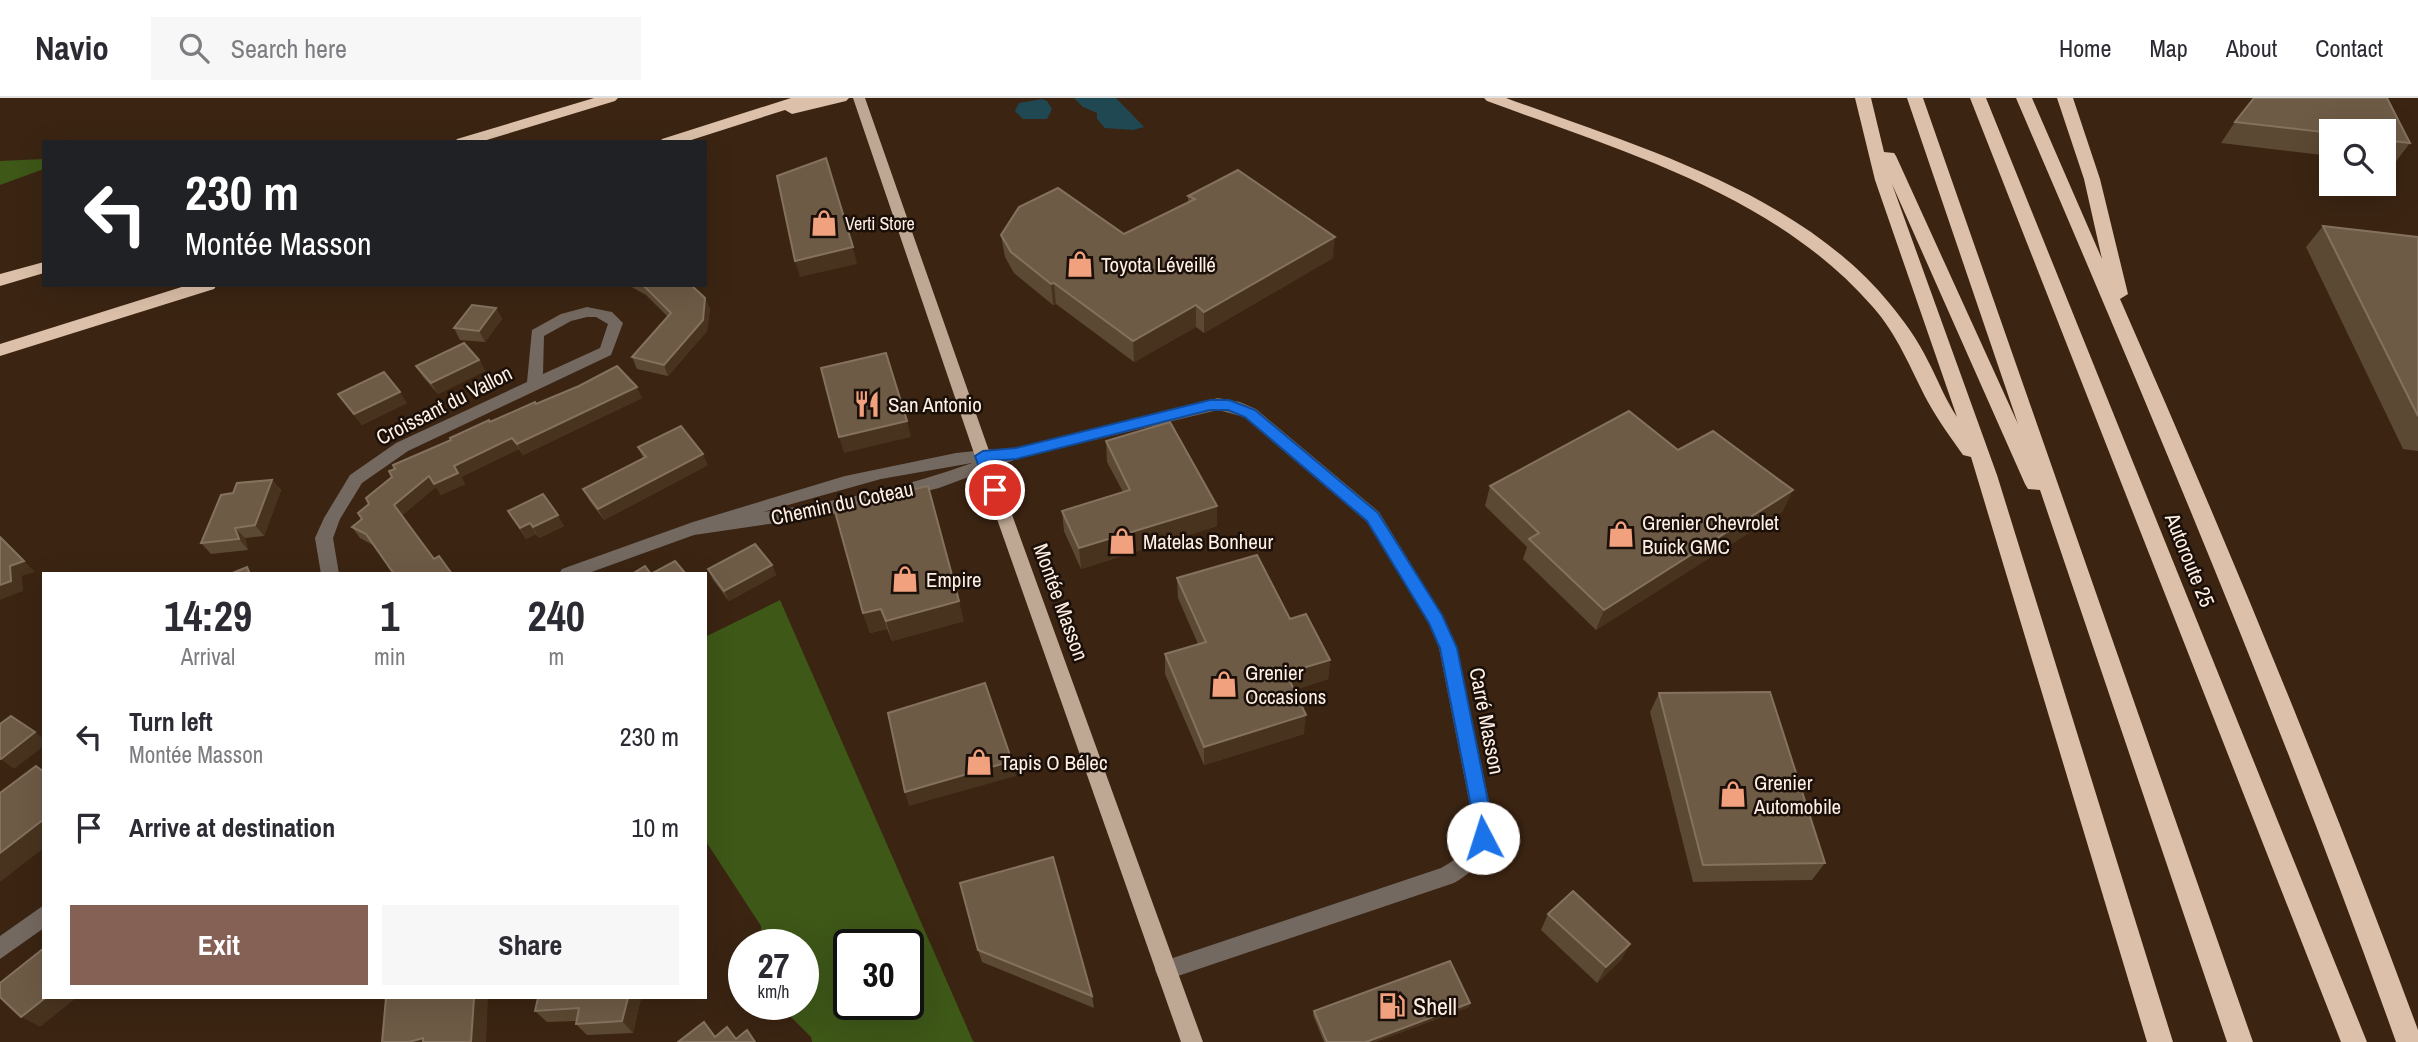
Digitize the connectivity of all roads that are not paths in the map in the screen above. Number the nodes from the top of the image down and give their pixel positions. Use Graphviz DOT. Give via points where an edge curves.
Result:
graph roads {
  1 [pos="610,98"];
  2 [pos="841,98"];
  3 [pos="859,98"];
  4 [pos="1492,98"];
  5 [pos="1865,98"];
  6 [pos="1915,98"];
  7 [pos="1978,98"];
  8 [pos="2024,98"];
  9 [pos="2065,98"];
  10 [pos="798,103"];
  11 [pos="470,140"];
  12 [pos="674,140"];
  13 [pos="42,268"];
  14 [pos="0,280"];
  15 [pos="202,287"];
  16 [pos="0,350"];
  17 [pos="2133,350"];
  18 [pos="535,385"];
  19 [pos="984,461"];
  20 [pos="1987,475"];
  21 [pos="695,529"];
  22 [pos="330,572"];
  23 [pos="573,572"];
  24 [pos="2088,601"];
  25 [pos="42,917"];
  26 [pos="0,949"];
  27 [pos="1166,970"];
  28 [pos="2157,1036"];
  29 [pos="1192,1042"];
  30 [pos="2240,1042"];
  31 [pos="2354,1042"];
  32 [pos="2409,1042"];
  1 -- 11 [label="highway"];
  2 -- 10 [label="highway"];
  3 -- 19 [label="main road, Montée Masson"];
  4 -- 20 [label="highway" via="1719,188 1819,246 1866,288 1893,321 1939,405"];
  5 -- 20 [label="highway" via="1883,180"];
  5 -- 24 [label="highway" via="1949,297"];
  6 -- 24 [label="highway"];
  7 -- 31 [label="highway, Autoroute 25"];
  8 -- 17 [label="highway"];
  9 -- 17 [label="highway" via="2092,179"];
  10 -- 12 [label="highway"];
  13 -- 14 [label="highway"];
  15 -- 16 [label="highway"];
  17 -- 32 [label="highway" via="2317,791"];
  18 -- 18 [label="street, Croissant du Vallon" via="606,351 616,323 609,315 589,311 563,318 537,334"];
  18 -- 22 [label="street, Croissant du Vallon" via="402,447 356,479 324,538"];
  19 -- 21 [label="street, Chemin du Coteau" via="939,482 808,514"];
  19 -- 21 [label="street, Chemin du Coteau" via="933,461 804,491"];
  19 -- 27 [label="main road, Montée Masson"];
  19 -- 27 [label="street, Carré Masson" via="1210,405 1240,408 1373,517 1448,648 1483,828 1483,838 1470,862 1447,876"];
  20 -- 28 [label="highway"];
  21 -- 23 [label="street, Chemin du Coteau"];
  24 -- 30 [label="highway"];
  25 -- 26 [label="street"];
  27 -- 29 [label="main road, Montée Masson"];
}
